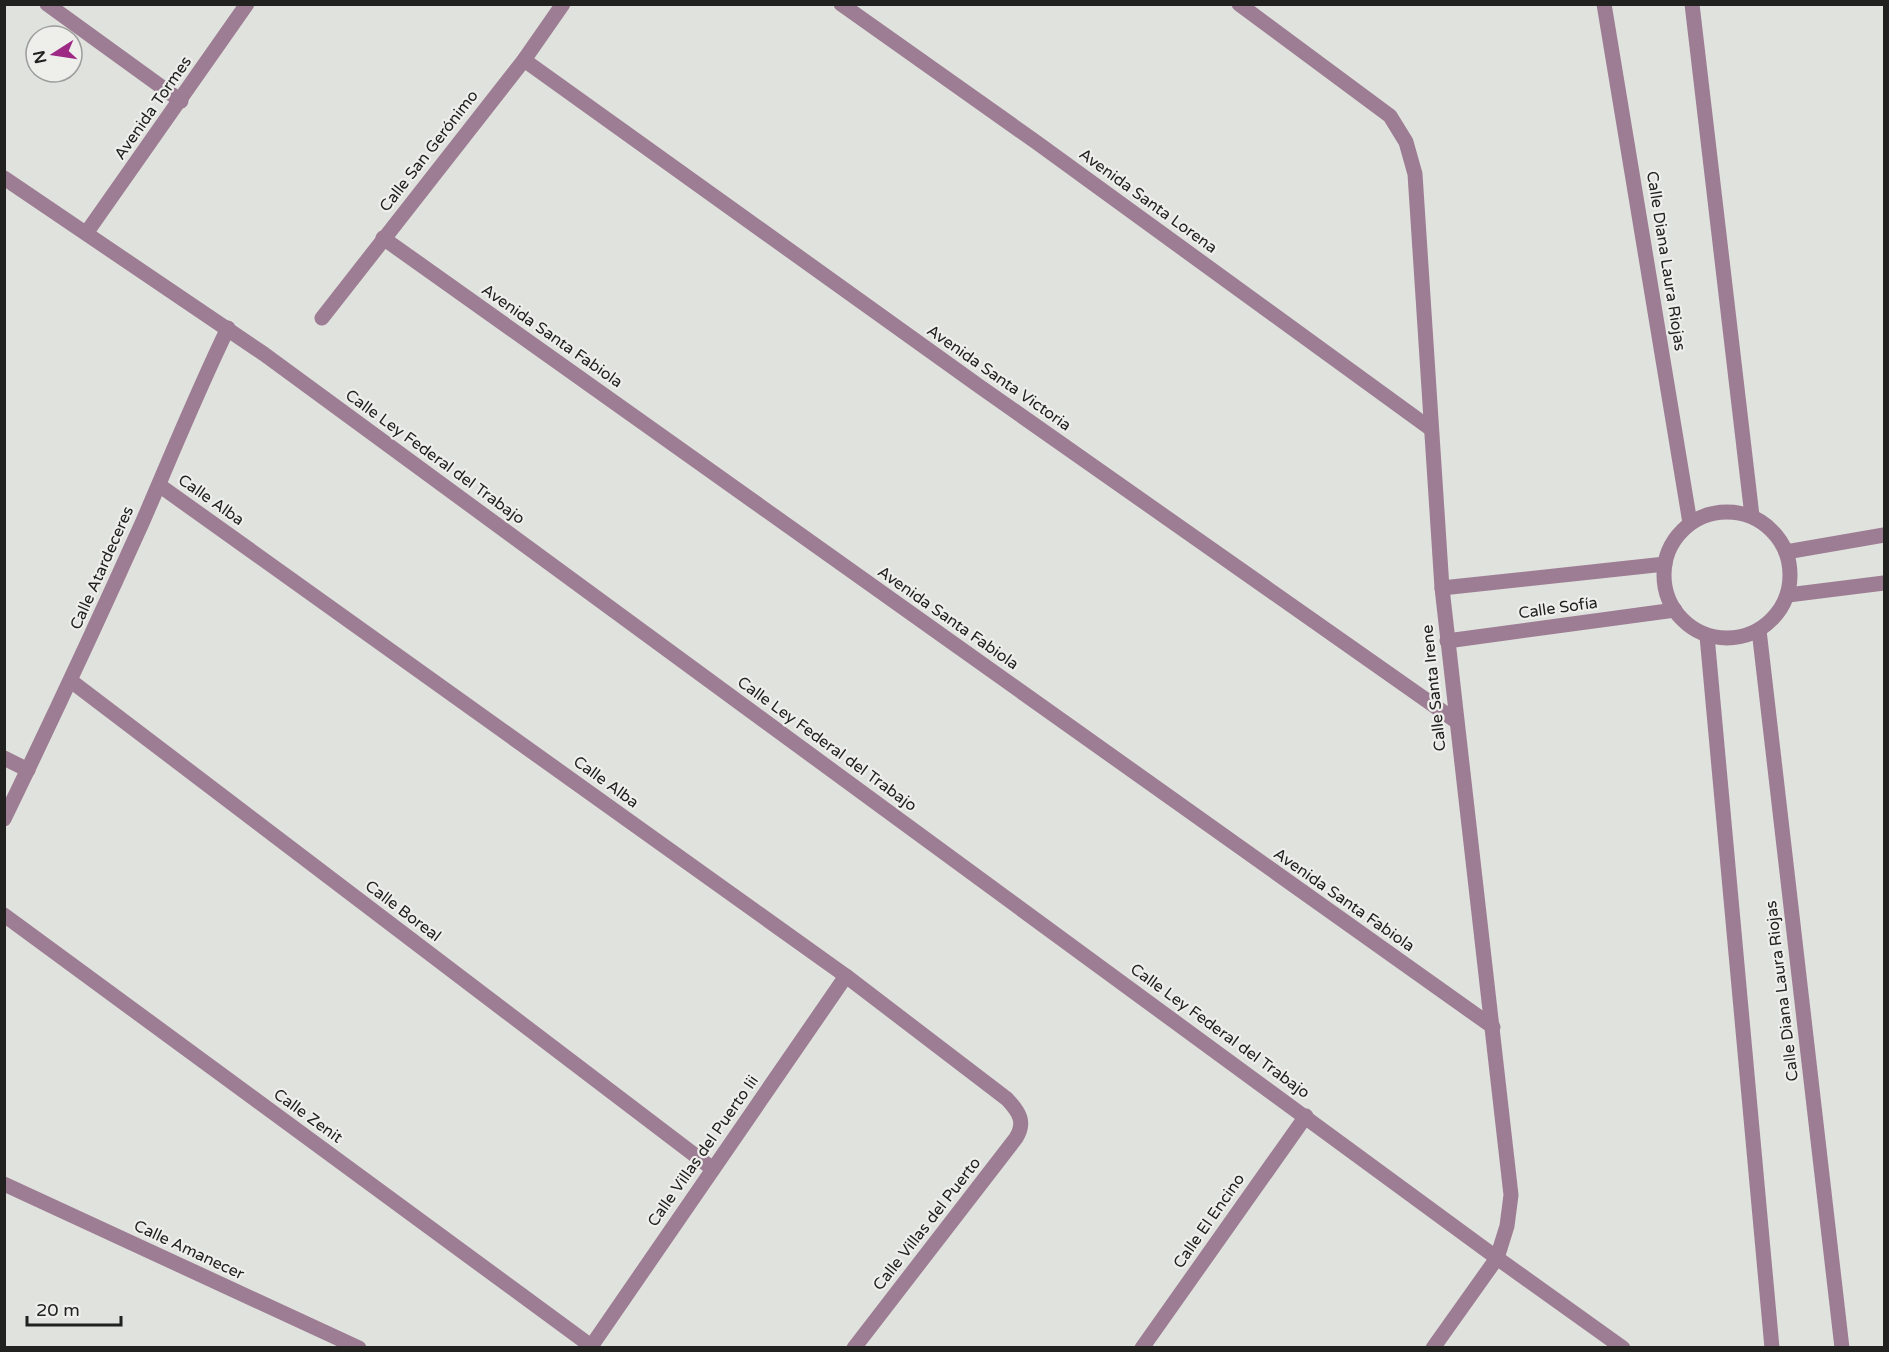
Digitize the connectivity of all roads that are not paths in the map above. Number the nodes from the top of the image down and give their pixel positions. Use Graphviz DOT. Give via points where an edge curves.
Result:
graph roads {
  1 [pos="47,4"];
  2 [pos="248,4"];
  3 [pos="563,4"];
  4 [pos="841,4"];
  5 [pos="1239,4"];
  6 [pos="1604,4"];
  7 [pos="1692,4"];
  8 [pos="524,60"];
  9 [pos="181,101"];
  10 [pos="6,184"];
  11 [pos="87,232"];
  12 [pos="383,238"];
  13 [pos="322,318"];
  14 [pos="228,328"];
  15 [pos="1431,429"];
  16 [pos="159,485"];
  17 [pos="1752,516"];
  18 [pos="1690,523"];
  19 [pos="1884,535"];
  20 [pos="1786,552"];
  21 [pos="1665,564"];
  22 [pos="1884,583"];
  23 [pos="1442,588"];
  24 [pos="1788,595"];
  25 [pos="1675,610"];
  26 [pos="1759,630"];
  27 [pos="1707,636"];
  28 [pos="1447,641"];
  29 [pos="71,681"];
  30 [pos="1456,721"];
  31 [pos="4,758"];
  32 [pos="28,770"];
  33 [pos="4,819"];
  34 [pos="4,915"];
  35 [pos="846,976"];
  36 [pos="1493,1027"];
  37 [pos="1306,1116"];
  38 [pos="1022,1121"];
  39 [pos="713,1169"];
  40 [pos="4,1184"];
  41 [pos="1497,1258"];
  42 [pos="358,1347"];
  43 [pos="591,1347"];
  44 [pos="854,1347"];
  45 [pos="1142,1347"];
  46 [pos="1433,1347"];
  47 [pos="1623,1347"];
  48 [pos="1772,1347"];
  49 [pos="1842,1347"];
  1 -- 9 [label="street"];
  2 -- 9 [label="street, Avenida Tormes"];
  3 -- 8 [label="street, Calle San Gerónimo"];
  4 -- 15 [label="street, Avenida Santa Lorena"];
  5 -- 15 [label="street, Calle Santa Irene" via="1390,116 1406,142 1415,174"];
  6 -- 18 [label="street, Calle Diana Laura Riojas"];
  7 -- 17 [label="street"];
  8 -- 12 [label="street, Calle San Gerónimo"];
  8 -- 30 [label="street, Avenida Santa Victoria"];
  9 -- 11 [label="street, Avenida Tormes"];
  10 -- 11 [label="street, Calle Ley Federal del Trabajo"];
  11 -- 14 [label="street, Calle Ley Federal del Trabajo"];
  12 -- 13 [label="street, Calle San Gerónimo"];
  12 -- 36 [label="street, Avenida Santa Fabiola"];
  14 -- 16 [label="street, Calle Atardeceres" via="193,400"];
  14 -- 37 [label="street, Calle Ley Federal del Trabajo"];
  15 -- 23 [label="street, Calle Santa Irene"];
  16 -- 29 [label="street, Calle Atardeceres"];
  16 -- 35 [label="street, Calle Alba"];
  17 -- 18 [label="street" via="1730,511"];
  17 -- 20 [label="street" via="1767,525"];
  18 -- 21 [label="street" via="1678,534"];
  19 -- 20 [label="street"];
  20 -- 24 [label="street" via="1791,573"];
  21 -- 23 [label="street, Calle Sofía"];
  21 -- 25 [label="street" via="1665,588"];
  22 -- 24 [label="street"];
  23 -- 28 [label="street, Calle Santa Irene"];
  24 -- 26 [label="street" via="1772,621"];
  25 -- 27 [label="street" via="1689,626"];
  25 -- 28 [label="street, Calle Sofía"];
  26 -- 27 [label="street" via="1743,637"];
  26 -- 49 [label="street, Calle Diana Laura Riojas"];
  27 -- 48 [label="street"];
  28 -- 30 [label="street, Calle Santa Irene"];
  29 -- 32 [label="street, Calle Atardeceres"];
  29 -- 39 [label="street, Calle Boreal"];
  30 -- 36 [label="street, Calle Santa Irene"];
  31 -- 32 [label="street"];
  32 -- 33 [label="street, Calle Atardeceres"];
  34 -- 43 [label="street, Calle Zenit"];
  35 -- 38 [label="street, Calle Alba" via="1007,1099"];
  35 -- 39 [label="street, Calle Villas del Puerto Iii"];
  36 -- 41 [label="street, Calle Santa Irene" via="1511,1195"];
  37 -- 41 [label="street, Calle Ley Federal del Trabajo"];
  37 -- 45 [label="street, Calle El Encino"];
  38 -- 44 [label="street, Calle Villas del Puerto" via="1016,1138"];
  39 -- 43 [label="street, Calle Villas del Puerto Iii"];
  40 -- 42 [label="street, Calle Amanecer"];
  41 -- 46 [label="street, Calle Santa Irene"];
  41 -- 47 [label="street, Calle Ley Federal del Trabajo"];
}
